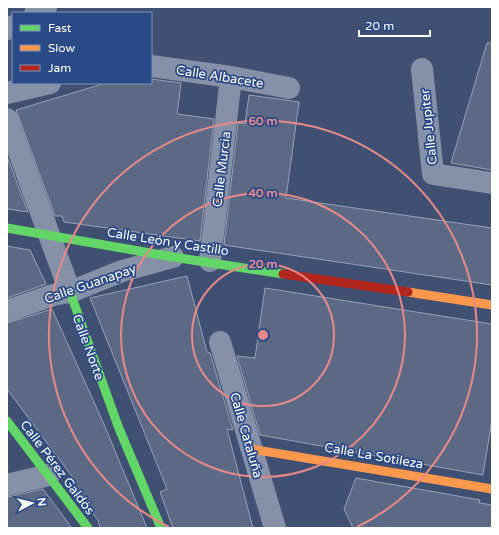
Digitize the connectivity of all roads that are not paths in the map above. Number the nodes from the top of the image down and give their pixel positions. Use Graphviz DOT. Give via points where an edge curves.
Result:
graph roads {
  1 [pos="46,7"];
  2 [pos="37,12"];
  3 [pos="152,66"];
  4 [pos="422,69"];
  5 [pos="231,77"];
  6 [pos="46,84"];
  7 [pos="289,88"];
  8 [pos="7,93"];
  9 [pos="7,119"];
  10 [pos="492,183"];
  11 [pos="7,228"];
  12 [pos="48,234"];
  13 [pos="173,257"];
  14 [pos="210,261"];
  15 [pos="70,292"];
  16 [pos="492,305"];
  17 [pos="7,310"];
  18 [pos="220,342"];
  19 [pos="7,421"];
  20 [pos="251,449"];
  21 [pos="48,475"];
  22 [pos="7,485"];
  23 [pos="492,489"];
  24 [pos="279,525"];
  25 [pos="88,528"];
  26 [pos="161,528"];
  1 -- 2 [label="street"];
  3 -- 5 [label="street, Calle Albacete"];
  4 -- 10 [label="street, Calle Jupiter" via="433,174"];
  5 -- 7 [label="street, Calle Albacete"];
  5 -- 14 [label="street, Calle Murcia"];
  6 -- 8 [label="street"];
  9 -- 12 [label="street, Calle Norte"];
  11 -- 12 [label="street, Calle León y Castillo"];
  12 -- 13 [label="street, Calle León y Castillo"];
  12 -- 15 [label="street, Calle Norte"];
  13 -- 14 [label="street, Calle León y Castillo"];
  13 -- 15 [label="street, Calle Guanapay" via="122,271"];
  14 -- 16 [label="street, Calle León y Castillo"];
  15 -- 17 [label="street, Calle Guanapay"];
  15 -- 26 [label="street, Calle Norte" via="118,426"];
  18 -- 20 [label="street, Calle Cataluña"];
  19 -- 21 [label="street, Calle Pérez Galdós"];
  20 -- 23 [label="street, Calle La Sotileza"];
  20 -- 24 [label="street, Calle Cataluña"];
  21 -- 22 [label="street"];
  21 -- 25 [label="street, Calle Pérez Galdós"];
}
